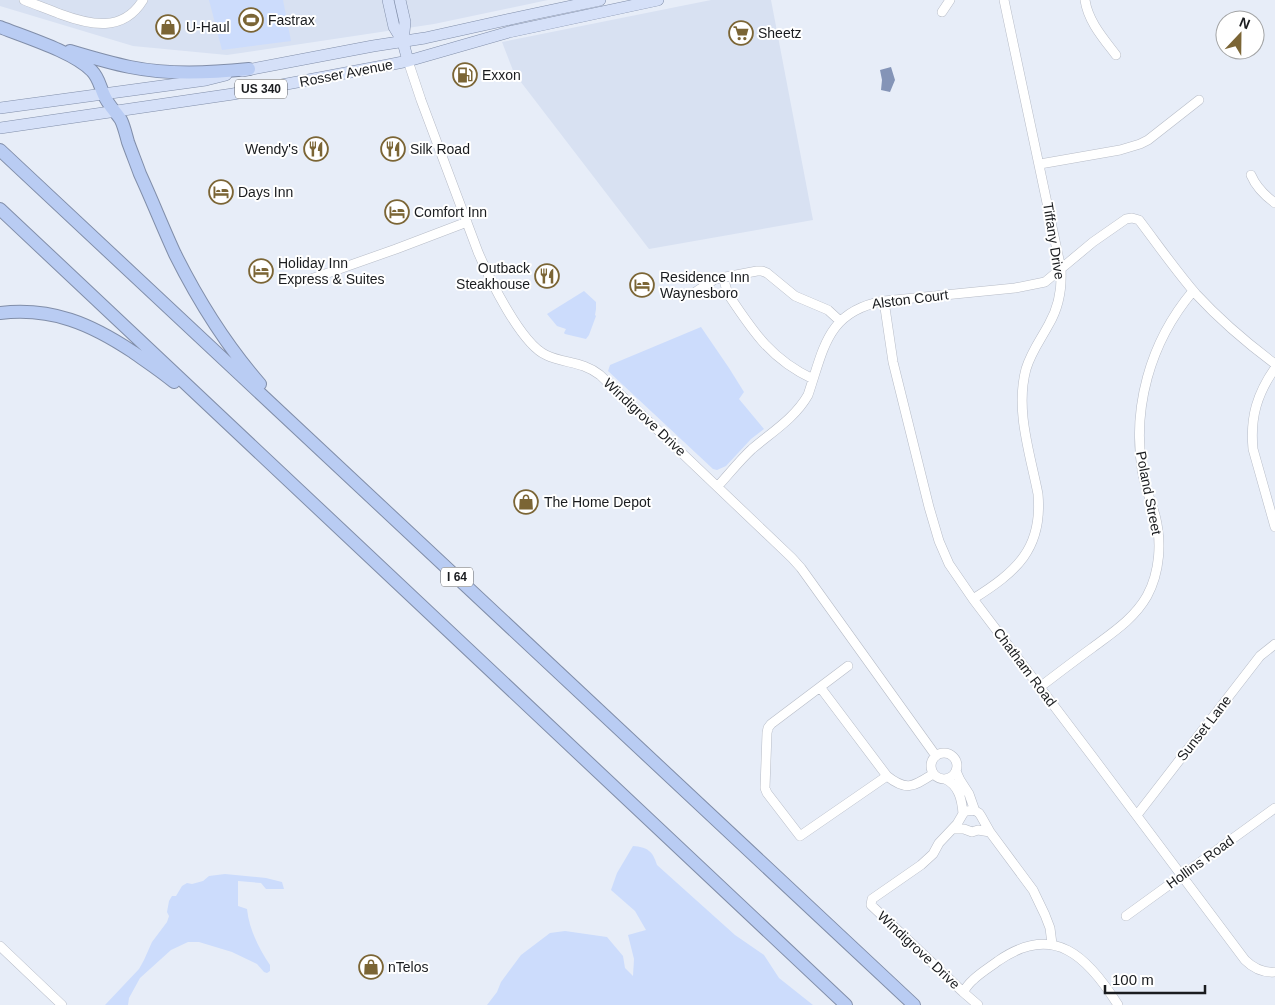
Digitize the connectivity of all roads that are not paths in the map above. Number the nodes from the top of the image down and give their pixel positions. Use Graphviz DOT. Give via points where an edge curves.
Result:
graph roads {
  1 [pos="24,0"];
  2 [pos="143,0"];
  3 [pos="388,0"];
  4 [pos="400,0"];
  5 [pos="600,0"];
  6 [pos="658,0"];
  7 [pos="950,0"];
  8 [pos="1004,0"];
  9 [pos="1085,0"];
  10 [pos="942,12"];
  11 [pos="0,28"];
  12 [pos="32,40"];
  13 [pos="403,42"];
  14 [pos="1116,55"];
  15 [pos="408,61"];
  16 [pos="249,69"];
  17 [pos="103,94"];
  18 [pos="1199,100"];
  19 [pos="0,108"];
  20 [pos="114,112"];
  21 [pos="4,128"];
  22 [pos="0,150"];
  23 [pos="1040,164"];
  24 [pos="1251,175"];
  25 [pos="1275,203"];
  26 [pos="0,209"];
  27 [pos="467,222"];
  28 [pos="1061,269"];
  29 [pos="723,277"];
  30 [pos="308,280"];
  31 [pos="1194,291"];
  32 [pos="691,295"];
  33 [pos="884,301"];
  34 [pos="0,313"];
  35 [pos="840,321"];
  36 [pos="1275,366"];
  37 [pos="813,379"];
  38 [pos="307,436"];
  39 [pos="256,450"];
  40 [pos="718,486"];
  41 [pos="1275,527"];
  42 [pos="973,599"];
  43 [pos="1275,644"];
  44 [pos="848,666"];
  45 [pos="820,687"];
  46 [pos="1040,687"];
  47 [pos="936,756"];
  48 [pos="956,771"];
  49 [pos="933,774"];
  50 [pos="887,776"];
  51 [pos="945,779"];
  52 [pos="1275,808"];
  53 [pos="975,811"];
  54 [pos="1137,815"];
  55 [pos="962,816"];
  56 [pos="982,819"];
  57 [pos="952,829"];
  58 [pos="964,829"];
  59 [pos="978,830"];
  60 [pos="990,832"];
  61 [pos="1181,876"];
  62 [pos="1126,916"];
  63 [pos="1052,944"];
  64 [pos="0,946"];
  65 [pos="1275,972"];
  66 [pos="963,992"];
  67 [pos="62,1005"];
  68 [pos="846,1005"];
  69 [pos="914,1005"];
  70 [pos="978,1005"];
  71 [pos="1118,1005"];
  1 -- 2 [label="street" via="75,19 99,24 126,17"];
  3 -- 13 [label="main road" via="394,27"];
  4 -- 13 [label="main road" via="405,22"];
  5 -- 13 [label="main road, Rosser Avenue / US 340"];
  6 -- 15 [label="main road, Rosser Avenue / US 340" via="509,32"];
  7 -- 10 [label="street"];
  8 -- 23 [label="street, Tiffany Drive"];
  9 -- 14 [label="street" via="1091,19"];
  11 -- 12 [label="highway"];
  12 -- 16 [label="highway" via="153,71 199,73"];
  12 -- 17 [label="highway" via="87,67 98,80"];
  13 -- 15 [label="main road"];
  13 -- 16 [label="main road, Rosser Avenue / US 340"];
  15 -- 20 [label="main road, Rosser Avenue / US 340" via="233,94"];
  15 -- 27 [label="street, Windigrove Drive"];
  16 -- 17 [label="main road, Rosser Avenue / US 340" via="206,80"];
  17 -- 19 [label="main road, Rosser Avenue / US 340"];
  17 -- 20 [label="highway"];
  18 -- 23 [label="street" via="1140,144"];
  20 -- 21 [label="main road, Rosser Avenue / US 340"];
  20 -- 38 [label="highway" via="121,121 132,155 175,253 200,301 250,372"];
  22 -- 38 [label="highway, I 64"];
  23 -- 28 [label="street, Tiffany Drive"];
  24 -- 25 [label="street" via="1260,191"];
  26 -- 39 [label="highway"];
  27 -- 30 [label="street"];
  27 -- 40 [label="street, Windigrove Drive" via="493,284 535,348 551,357 594,370"];
  28 -- 31 [label="street, Alston Court" via="1126,218 1132,218 1139,220"];
  28 -- 33 [label="street, Alston Court" via="1045,282 1029,286"];
  28 -- 42 [label="street, Tiffany Drive" via="1058,303 1030,357 1022,392 1024,423 1038,494 1037,530 1029,550 1017,566"];
  29 -- 32 [label="street" via="710,281"];
  29 -- 35 [label="street" via="762,271 795,296 828,310"];
  29 -- 37 [label="street" via="730,297 766,346 784,362"];
  31 -- 36 [label="street, Alston Court"];
  31 -- 46 [label="street, Poland Street" via="1163,336 1148,371 1142,402 1141,461 1159,532 1158,564 1150,589 1140,607 1122,625"];
  33 -- 35 [label="street, Alston Court" via="857,309"];
  33 -- 42 [label="street, Chatham Road" via="893,362 929,507 949,564"];
  34 -- 39 [label="highway" via="50,314 95,329 170,379"];
  35 -- 37 [label="street, Alston Court" via="826,341"];
  36 -- 41 [label="street" via="1256,402 1252,436"];
  37 -- 40 [label="street, Alston Court" via="808,395 798,409"];
  38 -- 69 [label="highway, I 64"];
  39 -- 68 [label="highway"];
  40 -- 47 [label="street, Windigrove Drive" via="801,568"];
  42 -- 46 [label="street, Chatham Road"];
  43 -- 54 [label="street, Sunset Lane" via="1260,656"];
  44 -- 45 [label="street"];
  45 -- 50 [label="street"];
  45 -- 50 [label="street" via="768,728 767,793 800,836"];
  46 -- 54 [label="street, Chatham Road"];
  47 -- 48 [label="street" via="952,756 957,763"];
  47 -- 49 [label="street" via="931,764"];
  48 -- 51 [label="street"];
  48 -- 53 [label="street"];
  49 -- 50 [label="street" via="907,786"];
  49 -- 51 [label="street"];
  51 -- 55 [label="street" via="956,789 962,801"];
  52 -- 61 [label="street, Hollins Road"];
  53 -- 55 [label="street" via="967,811"];
  53 -- 56 [label="street"];
  54 -- 61 [label="street, Chatham Road"];
  55 -- 57 [label="street, Windigrove Drive"];
  55 -- 58 [label="street"];
  56 -- 59 [label="street"];
  56 -- 60 [label="street"];
  57 -- 58 [label="street"];
  57 -- 66 [label="street, Windigrove Drive" via="933,854 872,899 871,905"];
  58 -- 59 [label="street"];
  59 -- 60 [label="street"];
  60 -- 63 [label="street" via="1033,890 1050,928"];
  61 -- 62 [label="street, Hollins Road"];
  61 -- 65 [label="street, Chatham Road" via="1245,960 1262,971"];
  63 -- 66 [label="street, Windigrove Drive" via="1028,946 1006,956 973,980"];
  63 -- 71 [label="street, Windigrove Drive" via="1073,953 1090,967"];
  64 -- 67 [label="street"];
  66 -- 70 [label="street, Windigrove Drive"];
}
